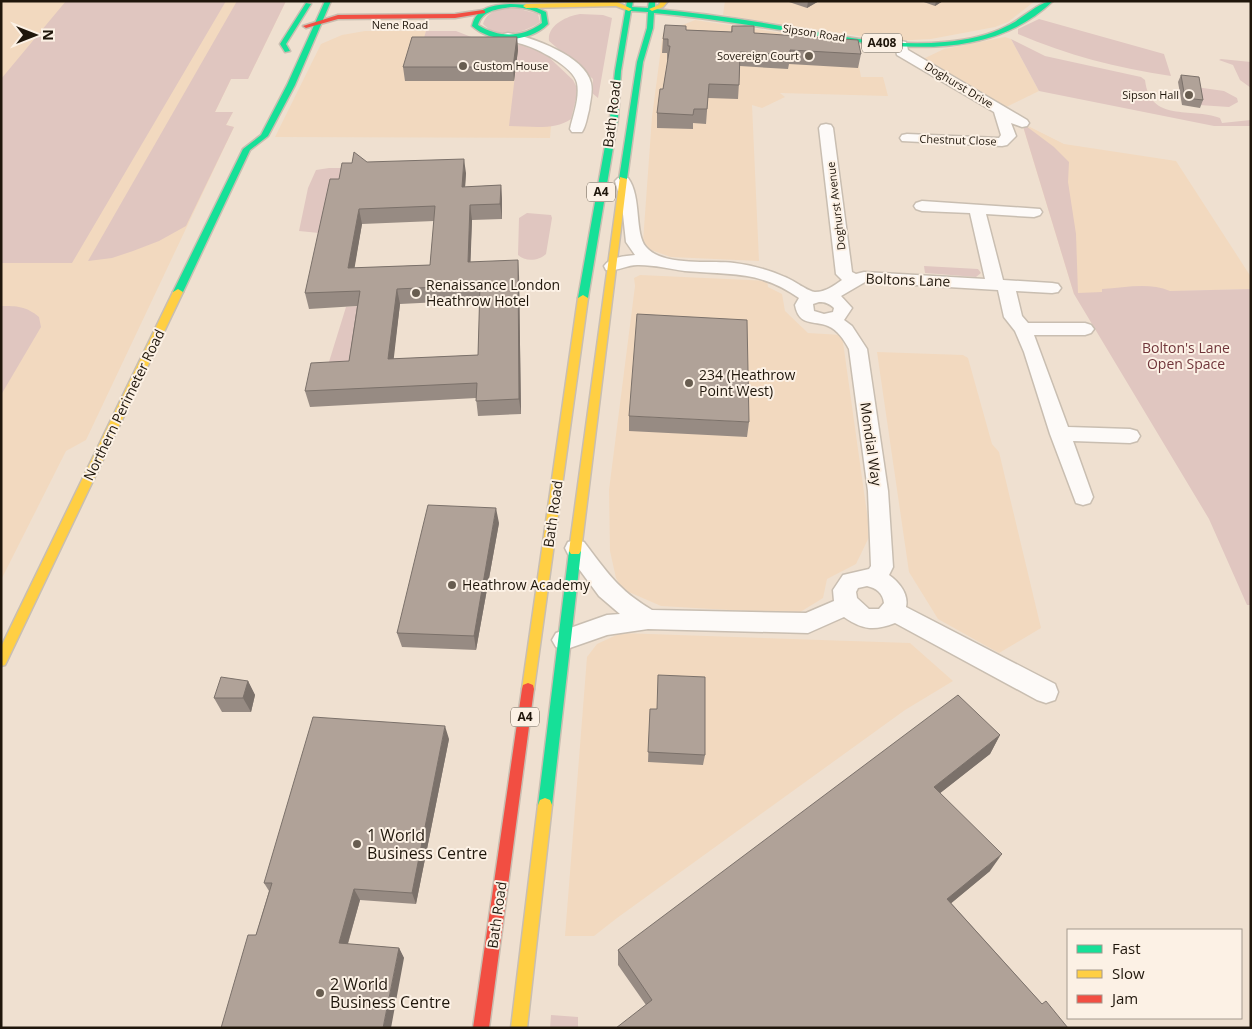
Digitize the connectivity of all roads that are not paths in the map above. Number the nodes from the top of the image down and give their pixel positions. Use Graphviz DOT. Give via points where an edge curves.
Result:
graph roads {
  1 [pos="328,1"];
  2 [pos="499,1"];
  3 [pos="665,1"];
  4 [pos="1050,1"];
  5 [pos="345,4"];
  6 [pos="522,4"];
  7 [pos="629,5"];
  8 [pos="652,5"];
  9 [pos="307,6"];
  10 [pos="485,11"];
  11 [pos="375,17"];
  12 [pos="319,21"];
  13 [pos="366,25"];
  14 [pos="544,25"];
  15 [pos="348,29"];
  16 [pos="480,31"];
  17 [pos="326,35"];
  18 [pos="508,37"];
  19 [pos="308,45"];
  20 [pos="901,45"];
  21 [pos="547,48"];
  22 [pos="1000,110"];
  23 [pos="1022,123"];
  24 [pos="826,128"];
  25 [pos="578,130"];
  26 [pos="246,135"];
  27 [pos="907,138"];
  28 [pos="247,149"];
  29 [pos="623,181"];
  30 [pos="922,206"];
  31 [pos="977,210"];
  32 [pos="1034,212"];
  33 [pos="656,261"];
  34 [pos="588,265"];
  35 [pos="612,266"];
  36 [pos="680,266"];
  37 [pos="852,279"];
  38 [pos="1001,285"];
  39 [pos="1052,288"];
  40 [pos="819,297"];
  41 [pos="832,320"];
  42 [pos="1022,329"];
  43 [pos="1086,329"];
  44 [pos="1060,434"];
  45 [pos="1130,436"];
  46 [pos="1083,497"];
  47 [pos="576,548"];
  48 [pos="875,578"];
  49 [pos="847,605"];
  50 [pos="893,611"];
  51 [pos="648,619"];
  52 [pos="564,640"];
  53 [pos="1,661"];
  54 [pos="1046,692"];
  55 [pos="481,1028"];
  56 [pos="520,1028"];
  1 -- 12 [label="main road, Northern Perimeter Road"];
  2 -- 10 [label="main road"];
  3 -- 8 [label="main road" via="661,6"];
  4 -- 20 [label="main road, Sipson Road / A408" via="1032,16 995,33 949,43"];
  5 -- 11 [label="main road, Nene Road"];
  6 -- 7 [label="main road"];
  6 -- 10 [label="main road, Nene Road"];
  6 -- 14 [label="main road" via="544,13"];
  7 -- 8 [label="main road, Sipson Road / A408"];
  7 -- 14 [label="main road" via="620,11 569,11"];
  7 -- 34 [label="main road, Bath Road / A4" via="614,118"];
  8 -- 20 [label="main road, Sipson Road / A408"];
  8 -- 29 [label="main road, Bath Road / A4" via="631,116"];
  9 -- 12 [label="main road, Nene Road"];
  9 -- 12 [label="main road" via="283,44 285,55 305,27"];
  10 -- 11 [label="main road, Nene Road" via="455,16"];
  10 -- 16 [label="main road" via="475,19 475,26"];
  11 -- 12 [label="main road, Nene Road" via="338,17"];
  12 -- 13 [label="main road, Nene Road"];
  12 -- 19 [label="main road, Northern Perimeter Road"];
  13 -- 15 [label="main road"];
  13 -- 16 [label="main road, Nene Road" via="455,25"];
  14 -- 18 [label="main road" via="528,34"];
  14 -- 21 [label="street" via="542,38"];
  16 -- 18 [label="main road, Nene Road"];
  17 -- 19 [label="main road"];
  18 -- 21 [label="street"];
  19 -- 28 [label="main road, Northern Perimeter Road" via="264,136"];
  20 -- 22 [label="street, Doghurst Drive" via="902,52"];
  21 -- 25 [label="street" via="583,79"];
  22 -- 23 [label="street, Doghurst Drive"];
  22 -- 27 [label="street, Chestnut Close" via="1009,136 1002,142"];
  24 -- 37 [label="street, Doghurst Avenue" via="844,274"];
  26 -- 28 [label="main road, Northern Perimeter Road"];
  28 -- 53 [label="main road, Northern Perimeter Road"];
  29 -- 33 [label="street, Bath Road" via="634,243 646,257"];
  29 -- 35 [label="main road, Bath Road / A4"];
  30 -- 31 [label="street"];
  31 -- 32 [label="street"];
  31 -- 38 [label="street"];
  33 -- 35 [label="street" via="631,259"];
  33 -- 36 [label="street"];
  34 -- 35 [label="street"];
  34 -- 55 [label="main road, Bath Road / A4"];
  35 -- 36 [label="street" via="634,270"];
  35 -- 47 [label="main road, Bath Road / A4"];
  36 -- 40 [label="street" via="740,269 779,280"];
  37 -- 38 [label="street, Boltons Lane"];
  37 -- 40 [label="street, Boltons Lane" via="842,290"];
  38 -- 39 [label="street, Boltons Lane"];
  38 -- 42 [label="street" via="1013,317"];
  40 -- 41 [label="street" via="838,301 842,308 840,315"];
  40 -- 41 [label="street" via="804,304 806,312 815,318"];
  41 -- 48 [label="street, Mondial Way" via="846,330 858,349 878,491 882,566"];
  42 -- 43 [label="street"];
  42 -- 44 [label="street"];
  44 -- 45 [label="street"];
  44 -- 46 [label="street"];
  47 -- 51 [label="street" via="607,590"];
  47 -- 52 [label="main road, Bath Road / A4"];
  48 -- 49 [label="street" via="852,581 844,592"];
  48 -- 50 [label="street" via="894,592"];
  49 -- 50 [label="street" via="858,615 874,619"];
  49 -- 51 [label="street" via="808,624"];
  50 -- 54 [label="street"];
  51 -- 52 [label="street" via="607,625"];
  52 -- 56 [label="main road, Bath Road / A4"];
}
